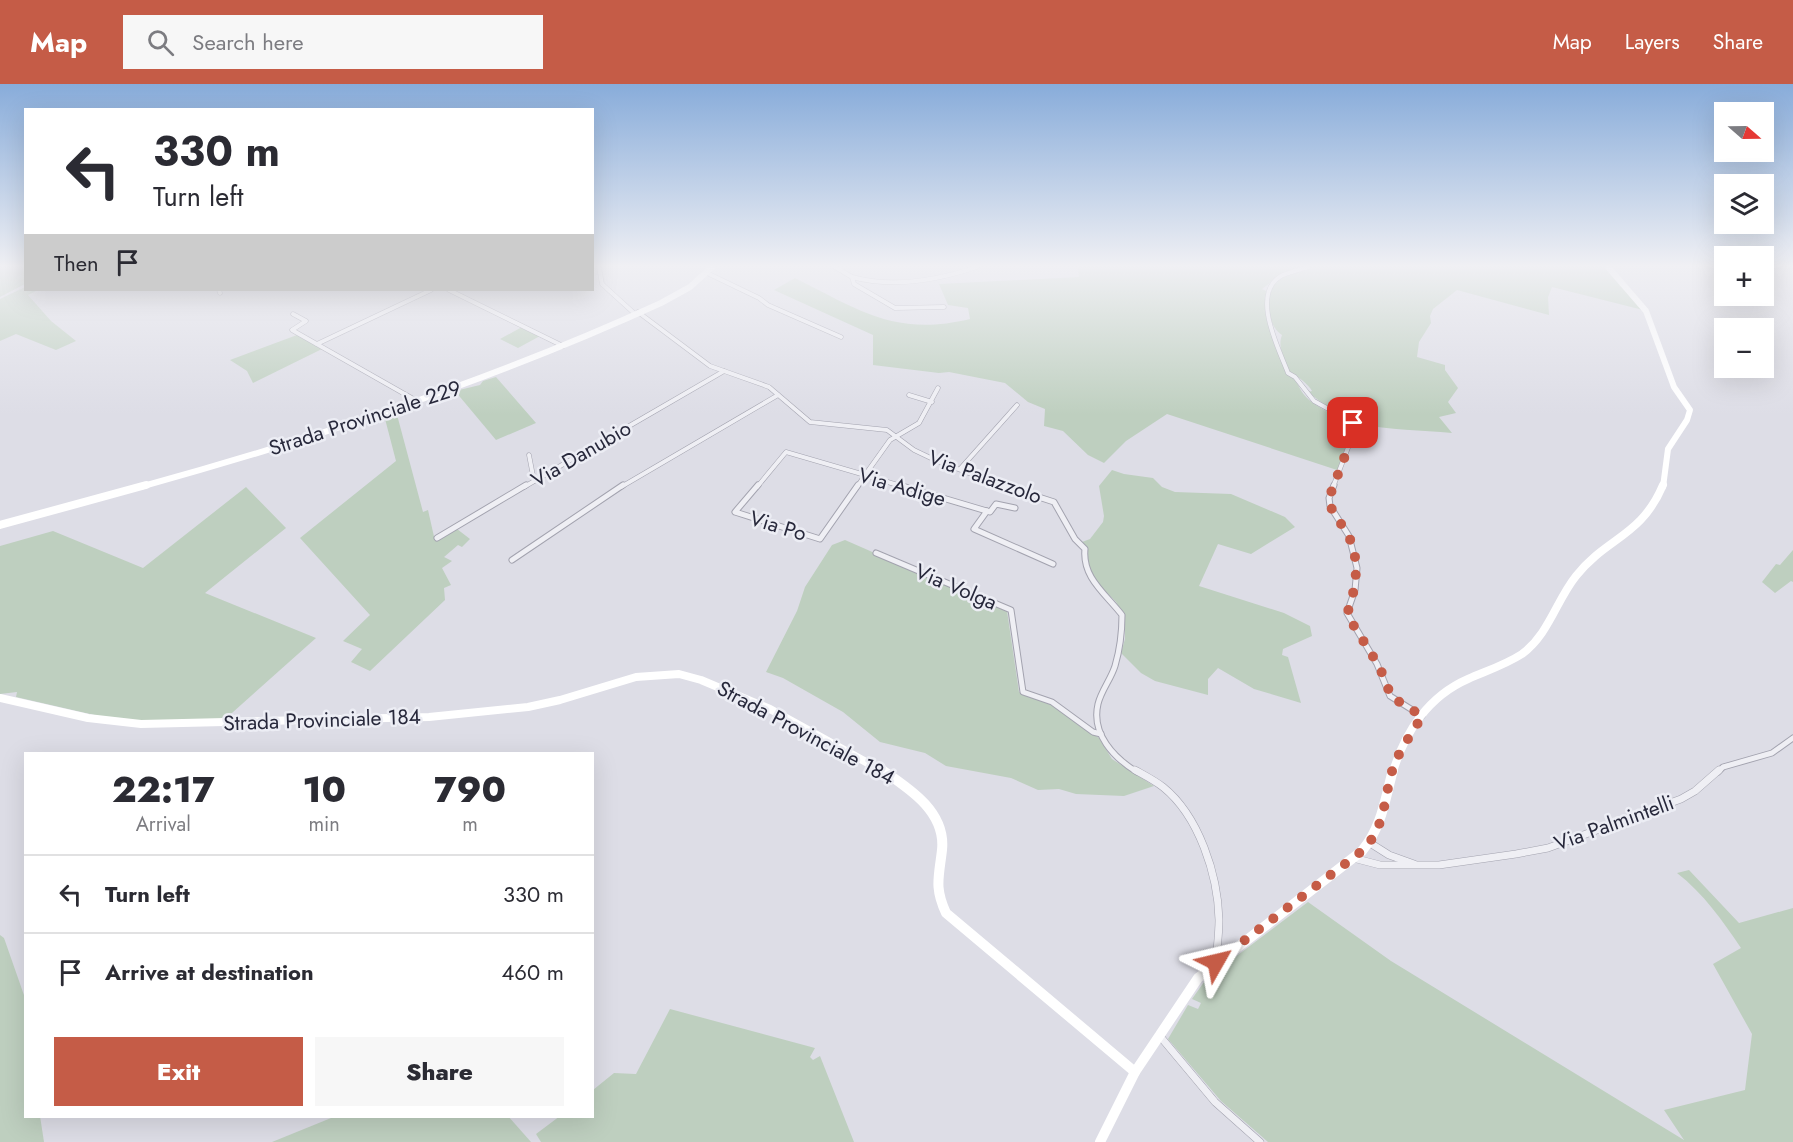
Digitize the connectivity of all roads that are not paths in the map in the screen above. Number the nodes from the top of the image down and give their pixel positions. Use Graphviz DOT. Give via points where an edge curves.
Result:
graph roads {
  1 [pos="297,316"];
  2 [pos="375,316"];
  3 [pos="503,316"];
  4 [pos="628,316"];
  5 [pos="641,316"];
  6 [pos="795,316"];
  7 [pos="1268,316"];
  8 [pos="1648,316"];
  9 [pos="841,337"];
  10 [pos="317,344"];
  11 [pos="563,345"];
  12 [pos="724,371"];
  13 [pos="938,388"];
  14 [pos="778,395"];
  15 [pos="909,395"];
  16 [pos="417,401"];
  17 [pos="932,402"];
  18 [pos="1017,405"];
  19 [pos="895,434"];
  20 [pos="529,455"];
  21 [pos="960,469"];
  22 [pos="865,476"];
  23 [pos="534,480"];
  24 [pos="1015,508"];
  25 [pos="987,511"];
  26 [pos="735,512"];
  27 [pos="0,525"];
  28 [pos="438,538"];
  29 [pos="876,553"];
  30 [pos="512,560"];
  31 [pos="1053,564"];
  32 [pos="0,698"];
  33 [pos="1422,716"];
  34 [pos="1101,734"];
  35 [pos="1793,738"];
  36 [pos="1370,843"];
  37 [pos="1353,858"];
  38 [pos="1419,865"];
  39 [pos="1216,962"];
  40 [pos="1159,1035"];
  41 [pos="1135,1072"];
  42 [pos="1100,1142"];
  43 [pos="1260,1142"];
  1 -- 10 [label="street" via="306,321 292,330"];
  2 -- 10 [label="street"];
  3 -- 11 [label="street"];
  4 -- 11 [label="street, Strada Provinciale 229"];
  5 -- 12 [label="street, Via Palazzolo" via="697,358"];
  6 -- 9 [label="street"];
  7 -- 33 [label="street" via="1288,373 1314,401 1354,426 1329,498 1349,536 1357,568 1347,614 1387,680 1390,696"];
  8 -- 33 [label="street" via="1674,387 1690,413 1667,451 1665,482 1654,506 1641,525 1601,550 1578,573 1532,646 1435,698"];
  10 -- 16 [label="street"];
  11 -- 16 [label="street, Strada Provinciale 229" via="488,377"];
  12 -- 14 [label="street, Via Palazzolo" via="764,384"];
  12 -- 23 [label="street, Via Danubio"];
  13 -- 17 [label="street"];
  14 -- 19 [label="street, Via Palazzolo" via="810,422"];
  14 -- 30 [label="street" via="641,473"];
  15 -- 17 [label="street"];
  16 -- 27 [label="street, Strada Provinciale 229" via="199,471"];
  17 -- 19 [label="street" via="919,423"];
  18 -- 21 [label="street"];
  19 -- 21 [label="street, Via Palazzolo" via="921,454"];
  19 -- 22 [label="street"];
  20 -- 23 [label="street"];
  21 -- 34 [label="street, Via Palazzolo" via="1054,502 1085,549 1082,560 1091,581 1122,615 1115,663 1099,697 1096,715"];
  22 -- 25 [label="street, Via Adige"];
  22 -- 26 [label="street, Via Adige" via="786,453"];
  22 -- 26 [label="street, Via Po" via="820,539"];
  23 -- 28 [label="street, Via Danubio"];
  24 -- 25 [label="street, Via Adige" via="996,504"];
  25 -- 31 [label="street" via="974,529"];
  29 -- 34 [label="street, Via Volga" via="1011,610 1023,692 1052,702"];
  32 -- 41 [label="street, Strada Provinciale 184" via="115,722 198,725 501,712 546,704 640,676 677,674 709,681 843,748 920,798 934,814 942,834 944,852 935,889 946,913"];
  33 -- 36 [label="street" via="1394,766 1381,822"];
  34 -- 39 [label="street, Via Palazzolo" via="1118,760 1170,794 1202,843 1220,919"];
  35 -- 38 [label="street, Via Palmintelli" via="1772,753 1723,767 1681,799 1548,848"];
  36 -- 37 [label="street"];
  36 -- 38 [label="street" via="1389,855"];
  37 -- 38 [label="street" via="1380,865"];
  37 -- 39 [label="street"];
  39 -- 40 [label="street" via="1198,978"];
  40 -- 41 [label="street"];
  40 -- 43 [label="street" via="1215,1102"];
  41 -- 42 [label="street"];
}
